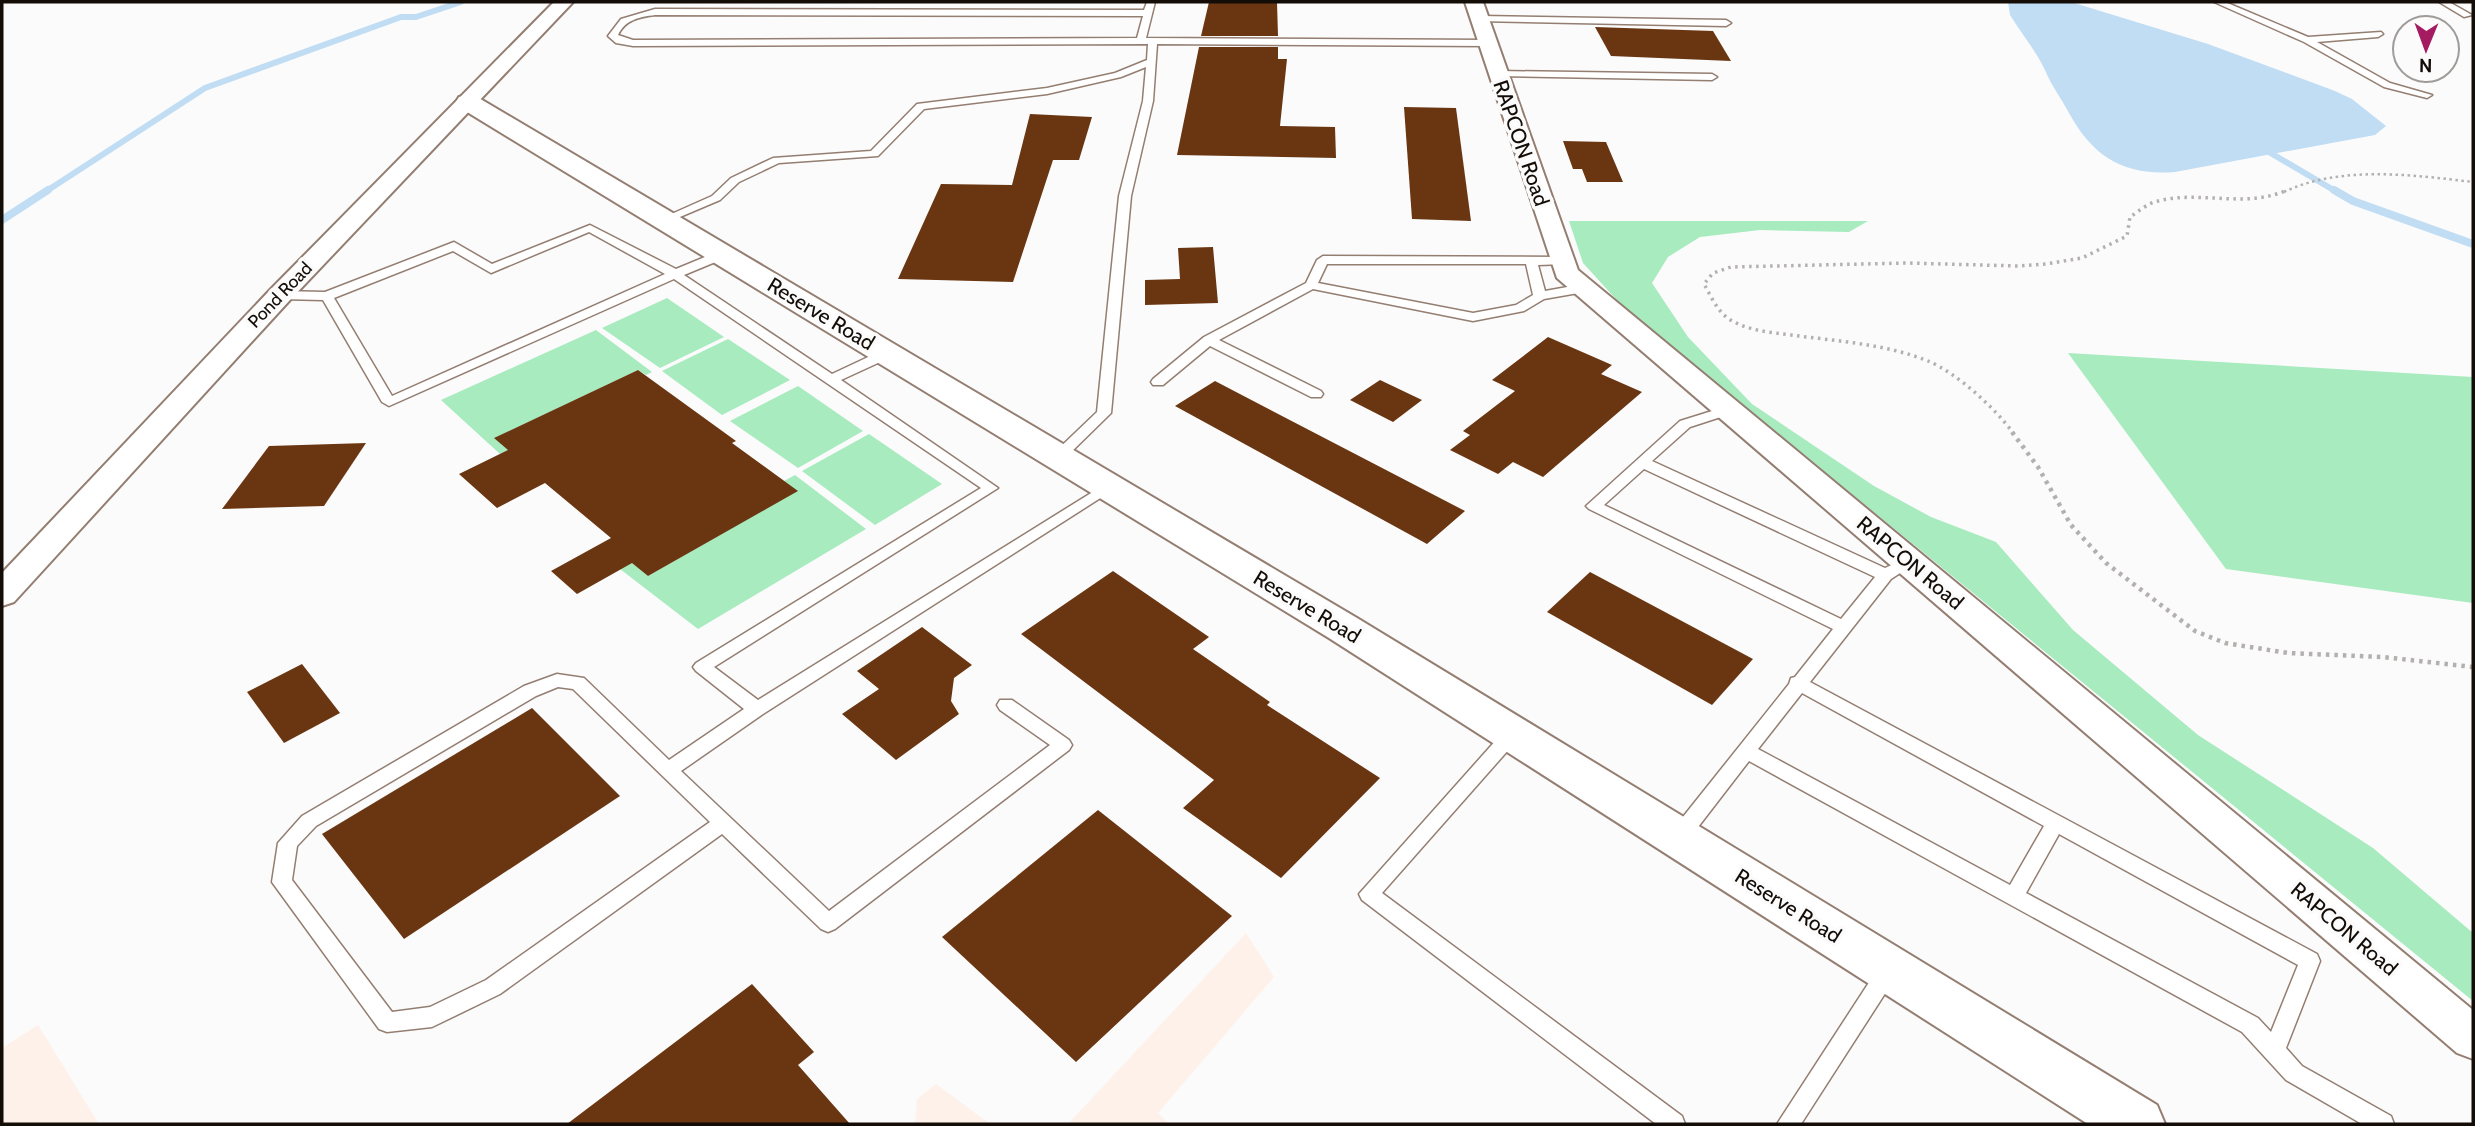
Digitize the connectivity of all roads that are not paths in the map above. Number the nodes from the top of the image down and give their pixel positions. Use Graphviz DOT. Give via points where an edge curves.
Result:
graph roads {
  1 [pos="564,2"];
  2 [pos="1151,2"];
  3 [pos="2218,2"];
  4 [pos="2443,2"];
  5 [pos="1148,13"];
  6 [pos="2467,15"];
  7 [pos="1480,21"];
  8 [pos="1726,23"];
  9 [pos="2378,34"];
  10 [pos="2307,40"];
  11 [pos="1147,41"];
  12 [pos="1152,61"];
  13 [pos="1498,74"];
  14 [pos="1712,77"];
  15 [pos="2427,95"];
  16 [pos="468,102"];
  17 [pos="664,220"];
  18 [pos="721,255"];
  19 [pos="1546,260"];
  20 [pos="675,274"];
  21 [pos="1311,285"];
  22 [pos="1584,289"];
  23 [pos="280,295"];
  24 [pos="327,296"];
  25 [pos="1540,296"];
  26 [pos="1209,340"];
  27 [pos="886,354"];
  28 [pos="831,380"];
  29 [pos="1158,382"];
  30 [pos="1317,394"];
  31 [pos="1728,410"];
  32 [pos="1058,457"];
  33 [pos="1642,462"];
  34 [pos="1109,488"];
  35 [pos="1897,568"];
  36 [pos="2,594"];
  37 [pos="1843,627"];
  38 [pos="1797,683"];
  39 [pos="1006,705"];
  40 [pos="757,709"];
  41 [pos="1512,734"];
  42 [pos="1745,750"];
  43 [pos="668,770"];
  44 [pos="723,823"];
  45 [pos="2056,823"];
  46 [pos="1678,838"];
  47 [pos="2014,896"];
  48 [pos="1889,969"];
  49 [pos="2473,1038"];
  50 [pos="2274,1050"];
  51 [pos="1674,1124"];
  52 [pos="1788,1124"];
  53 [pos="2137,1124"];
  54 [pos="2383,1124"];
  1 -- 16 [label="street, Pond Road"];
  2 -- 5 [label="lane"];
  3 -- 10 [label="lane"];
  4 -- 6 [label="lane"];
  5 -- 11 [label="lane"];
  5 -- 11 [label="lane" via="654,12 626,20 613,36 633,43"];
  7 -- 8 [label="lane"];
  7 -- 11 [label="lane"];
  7 -- 13 [label="street, RAPCON Road"];
  9 -- 10 [label="lane"];
  10 -- 15 [label="lane" via="2387,85"];
  11 -- 12 [label="lane"];
  12 -- 17 [label="lane" via="1118,75 1047,91 922,106 874,154 777,160 736,180 716,198"];
  12 -- 32 [label="lane" via="1148,101 1125,197 1104,413"];
  13 -- 14 [label="lane"];
  13 -- 19 [label="street, RAPCON Road"];
  16 -- 17 [label="street, Reserve Road"];
  16 -- 23 [label="street, Pond Road"];
  17 -- 18 [label="street, Reserve Road"];
  18 -- 20 [label="lane"];
  18 -- 27 [label="street, Reserve Road"];
  19 -- 21 [label="lane" via="1324,260"];
  19 -- 22 [label="street, RAPCON Road"];
  19 -- 25 [label="lane"];
  20 -- 24 [label="lane" via="590,228 491,269 454,246"];
  20 -- 24 [label="lane" via="389,402"];
  20 -- 28 [label="lane"];
  21 -- 25 [label="lane" via="1473,317 1520,308"];
  21 -- 26 [label="lane"];
  22 -- 25 [label="lane"];
  22 -- 31 [label="street, RAPCON Road"];
  23 -- 24 [label="lane"];
  23 -- 36 [label="street, Pond Road"];
  26 -- 29 [label="lane"];
  26 -- 30 [label="lane"];
  27 -- 28 [label="lane"];
  27 -- 32 [label="street, Reserve Road"];
  28 -- 40 [label="lane" via="991,488 702,667"];
  31 -- 33 [label="lane" via="1685,424"];
  31 -- 35 [label="street, RAPCON Road"];
  32 -- 34 [label="street, Reserve Road"];
  33 -- 35 [label="lane"];
  33 -- 37 [label="lane" via="1594,506"];
  34 -- 40 [label="lane"];
  34 -- 41 [label="street, Reserve Road"];
  35 -- 37 [label="lane"];
  35 -- 49 [label="street, RAPCON Road"];
  37 -- 38 [label="lane"];
  38 -- 42 [label="lane"];
  38 -- 45 [label="lane"];
  39 -- 44 [label="lane" via="1063,745 828,923"];
  40 -- 43 [label="lane"];
  41 -- 46 [label="street, Reserve Road"];
  41 -- 51 [label="lane" via="1369,894"];
  42 -- 46 [label="lane"];
  42 -- 47 [label="lane"];
  43 -- 44 [label="lane"];
  43 -- 44 [label="lane" via="578,683 557,680 530,691 309,821 288,843 282,882 387,1022 432,1017 492,987"];
  45 -- 47 [label="lane"];
  45 -- 50 [label="lane" via="2310,961"];
  46 -- 48 [label="street, Reserve Road"];
  47 -- 50 [label="lane" via="2250,1025"];
  48 -- 52 [label="lane"];
  48 -- 53 [label="street, Reserve Road"];
  50 -- 54 [label="lane" via="2294,1073"];
}
